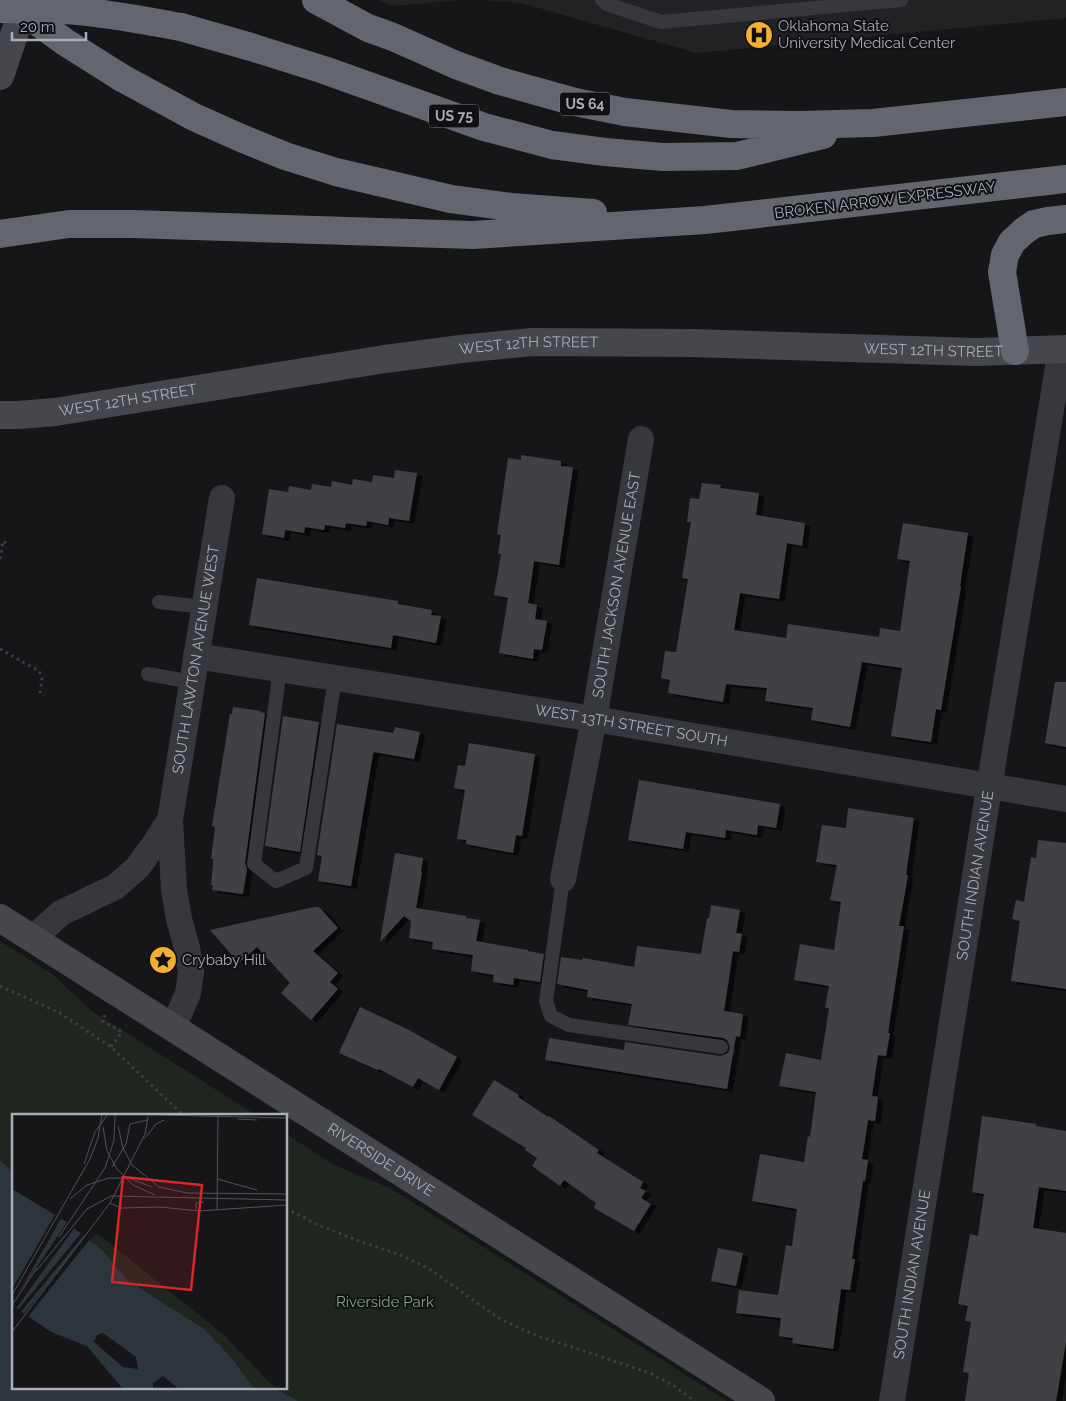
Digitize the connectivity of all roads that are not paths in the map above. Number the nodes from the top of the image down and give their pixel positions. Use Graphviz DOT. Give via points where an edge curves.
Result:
graph roads {
  1 [pos="6,0"];
  2 [pos="26,0"];
  3 [pos="316,0"];
  4 [pos="602,0"];
  5 [pos="901,0"];
  6 [pos="0,9"];
  7 [pos="0,76"];
  8 [pos="1066,102"];
  9 [pos="873,124"];
  10 [pos="1066,179"];
  11 [pos="1066,219"];
  12 [pos="705,220"];
  13 [pos="0,234"];
  14 [pos="1063,349"];
  15 [pos="1015,351"];
  16 [pos="0,415"];
  17 [pos="640,439"];
  18 [pos="222,498"];
  19 [pos="159,602"];
  20 [pos="204,607"];
  21 [pos="196,656"];
  22 [pos="280,670"];
  23 [pos="148,674"];
  24 [pos="335,678"];
  25 [pos="192,682"];
  26 [pos="594,719"];
  27 [pos="990,787"];
  28 [pos="1066,799"];
  29 [pos="170,820"];
  30 [pos="563,880"];
  31 [pos="0,918"];
  32 [pos="33,938"];
  33 [pos="173,1028"];
  34 [pos="721,1048"];
  35 [pos="761,1401"];
  36 [pos="892,1401"];
  1 -- 12 [label="highway, bridge" via="122,78 194,117 285,156 336,172 451,199 510,207"];
  2 -- 7 [label="main road"];
  3 -- 9 [label="highway, US 64" via="368,28 456,65 575,102 625,112 731,124"];
  4 -- 5 [label="lane" via="661,22"];
  6 -- 9 [label="highway, US 75, bridge" via="79,11 181,27 315,67 484,127 552,145 596,151 663,156 737,156"];
  8 -- 9 [label="highway, US 64"];
  10 -- 12 [label="highway, BROKEN ARROW EXPRESSWAY"];
  11 -- 15 [label="highway" via="1034,224 1012,242 1005,255 1002,272"];
  12 -- 13 [label="highway" via="473,235 132,224 69,224"];
  14 -- 15 [label="main road, WEST 12TH STREET"];
  14 -- 27 [label="street, SOUTH INDIAN AVENUE"];
  15 -- 16 [label="main road, WEST 12TH STREET" via="532,342 385,359 55,412"];
  17 -- 26 [label="street, SOUTH JACKSON AVENUE EAST"];
  18 -- 20 [label="street, SOUTH LAWTON AVENUE WEST"];
  19 -- 20 [label="lane"];
  20 -- 21 [label="street, SOUTH LAWTON AVENUE WEST"];
  21 -- 22 [label="street, WEST 13TH STREET SOUTH"];
  21 -- 25 [label="street, SOUTH LAWTON AVENUE WEST"];
  22 -- 24 [label="street, WEST 13TH STREET SOUTH"];
  22 -- 24 [label="lane" via="254,864 276,882 306,868"];
  23 -- 25 [label="lane"];
  24 -- 26 [label="street, WEST 13TH STREET SOUTH"];
  25 -- 29 [label="street, SOUTH LAWTON AVENUE WEST"];
  26 -- 27 [label="street, WEST 13TH STREET SOUTH"];
  26 -- 30 [label="street, SOUTH JACKSON AVENUE EAST"];
  27 -- 28 [label="street, WEST 13TH STREET SOUTH"];
  27 -- 36 [label="street, SOUTH INDIAN AVENUE"];
  29 -- 32 [label="street, SOUTH LAWTON AVENUE WEST" via="137,868 115,887 60,913"];
  29 -- 33 [label="street, SOUTH LAWTON AVENUE WEST" via="174,890 191,972 188,993"];
  30 -- 34 [label="lane" via="546,1001 551,1016 569,1025"];
  31 -- 32 [label="main road, RIVERSIDE DRIVE"];
  32 -- 33 [label="main road, RIVERSIDE DRIVE"];
  33 -- 35 [label="main road, RIVERSIDE DRIVE"];
}
